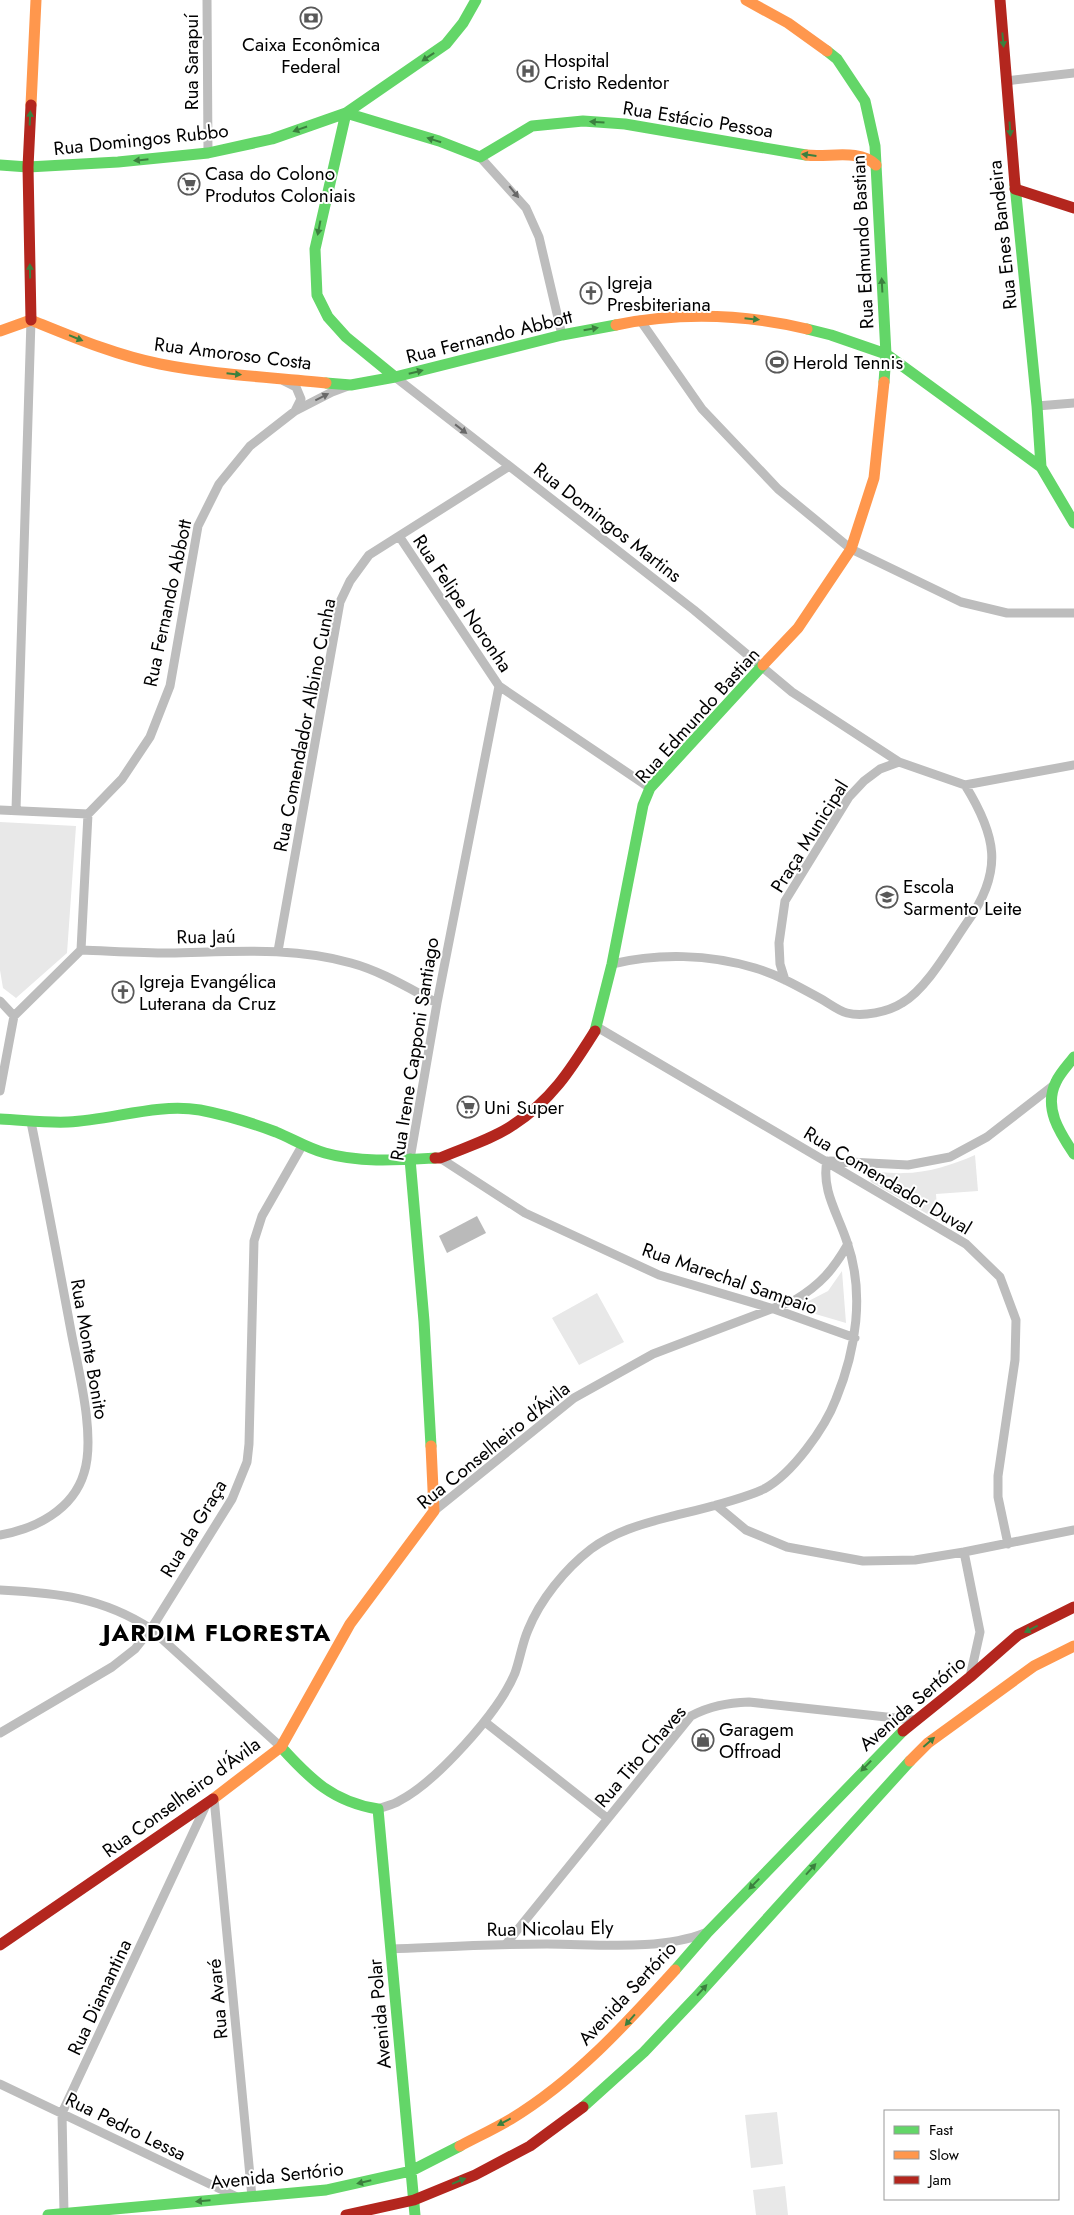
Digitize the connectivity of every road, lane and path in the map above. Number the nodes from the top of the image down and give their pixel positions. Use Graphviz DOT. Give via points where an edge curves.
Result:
graph roads {
  1 [pos="36,0"];
  2 [pos="207,0"];
  3 [pos="476,0"];
  4 [pos="746,0"];
  5 [pos="1000,0"];
  6 [pos="1074,73"];
  7 [pos="1006,81"];
  8 [pos="346,113"];
  9 [pos="875,146"];
  10 [pos="208,153"];
  11 [pos="480,156"];
  12 [pos="858,156"];
  13 [pos="0,165"];
  14 [pos="876,165"];
  15 [pos="28,167"];
  16 [pos="1015,189"];
  17 [pos="1074,208"];
  18 [pos="31,320"];
  19 [pos="640,320"];
  20 [pos="0,331"];
  21 [pos="885,334"];
  22 [pos="562,335"];
  23 [pos="865,347"];
  24 [pos="886,354"];
  25 [pos="395,377"];
  26 [pos="278,378"];
  27 [pos="351,385"];
  28 [pos="1074,403"];
  29 [pos="1037,406"];
  30 [pos="295,411"];
  31 [pos="508,467"];
  32 [pos="1040,467"];
  33 [pos="1074,523"];
  34 [pos="398,536"];
  35 [pos="851,549"];
  36 [pos="1074,613"];
  37 [pos="763,668"];
  38 [pos="499,686"];
  39 [pos="899,762"];
  40 [pos="1074,765"];
  41 [pos="965,785"];
  42 [pos="650,788"];
  43 [pos="0,810"];
  44 [pos="16,810"];
  45 [pos="88,814"];
  46 [pos="81,950"];
  47 [pos="278,951"];
  48 [pos="612,964"];
  49 [pos="785,980"];
  50 [pos="0,1001"];
  51 [pos="437,1003"];
  52 [pos="14,1016"];
  53 [pos="597,1027"];
  54 [pos="1074,1057"];
  55 [pos="1054,1085"];
  56 [pos="0,1091"];
  57 [pos="0,1119"];
  58 [pos="31,1122"];
  59 [pos="302,1146"];
  60 [pos="1074,1154"];
  61 [pos="440,1158"];
  62 [pos="410,1159"];
  63 [pos="827,1161"];
  64 [pos="848,1244"];
  65 [pos="774,1309"];
  66 [pos="855,1338"];
  67 [pos="716,1505"];
  68 [pos="434,1511"];
  69 [pos="1074,1530"];
  70 [pos="0,1535"];
  71 [pos="1008,1544"];
  72 [pos="964,1552"];
  73 [pos="0,1590"];
  74 [pos="1074,1607"];
  75 [pos="151,1629"];
  76 [pos="1074,1646"];
  77 [pos="970,1677"];
  78 [pos="914,1720"];
  79 [pos="485,1722"];
  80 [pos="0,1733"];
  81 [pos="281,1747"];
  82 [pos="211,1801"];
  83 [pos="378,1809"];
  84 [pos="607,1818"];
  85 [pos="708,1932"];
  86 [pos="506,1944"];
  87 [pos="0,1945"];
  88 [pos="391,1950"];
  89 [pos="0,2084"];
  90 [pos="62,2113"];
  91 [pos="411,2171"];
  92 [pos="252,2197"];
  93 [pos="238,2198"];
  94 [pos="414,2200"];
  95 [pos="64,2214"];
  96 [pos="48,2215"];
  97 [pos="346,2215"];
  98 [pos="415,2215"];
  15 -- 1 [label="street, one-way"];
  2 -- 10 [label="street, Rua Sarapuí"];
  3 -- 8 [label="street, Rua Domingos Rubbo, one-way" via="446,44"];
  4 -- 9 [label="street, Rua Edmundo Bastian" via="788,23 837,59 865,101"];
  5 -- 7 [label="street, Rua Enes Bandeira, one-way"];
  6 -- 7 [label="street"];
  7 -- 16 [label="street, Rua Enes Bandeira, one-way"];
  8 -- 10 [label="street, Rua Domingos Rubbo, one-way" via="272,139"];
  11 -- 8 [label="street, one-way"];
  8 -- 25 [label="street, Rua Domingos Martins, one-way" via="315,249 317,294 328,317"];
  9 -- 12 [label="street"];
  9 -- 14 [label="street, Rua Edmundo Bastian"];
  10 -- 15 [label="street, Rua Domingos Rubbo, one-way"];
  12 -- 11 [label="street, Rua Estácio Pessoa, one-way" via="814,156 625,124 583,122 532,126"];
  11 -- 22 [label="street, one-way" via="526,208 539,237"];
  12 -- 14 [label="street, Rua Estácio Pessoa"];
  13 -- 15 [label="street, Rua Domingos Rubbo"];
  21 -- 14 [label="street, Rua Edmundo Bastian, one-way"];
  18 -- 15 [label="street, one-way"];
  16 -- 17 [label="street"];
  16 -- 29 [label="street, Rua Enes Bandeira"];
  18 -- 20 [label="street"];
  18 -- 26 [label="street, Rua Amoroso Costa, one-way" via="103,349 160,364"];
  18 -- 44 [label="street"];
  22 -- 19 [label="street, Rua Fernando Abbott, one-way"];
  19 -- 23 [label="street, Rua Fernando Abbott, one-way" via="725,316 774,321"];
  19 -- 35 [label="street" via="702,409 778,489"];
  21 -- 23 [label="street" via="880,341"];
  21 -- 24 [label="street, Rua Edmundo Bastian"];
  25 -- 22 [label="street, Rua Fernando Abbott, one-way"];
  23 -- 24 [label="street, Rua Fernando Abbott"];
  24 -- 32 [label="street, Rua Fernando Abbott"];
  24 -- 35 [label="street, Rua Edmundo Bastian" via="874,478"];
  25 -- 27 [label="street, Rua Fernando Abbott"];
  25 -- 31 [label="street, Rua Domingos Martins, one-way"];
  26 -- 27 [label="street, Rua Amoroso Costa"];
  26 -- 30 [label="street" via="296,387 301,399"];
  30 -- 27 [label="street, Rua Fernando Abbott, one-way"];
  28 -- 29 [label="street"];
  29 -- 32 [label="street, Rua Enes Bandeira"];
  30 -- 45 [label="street, Rua Fernando Abbott" via="250,446 219,484 198,526 170,686 150,737 122,780"];
  31 -- 34 [label="street, Rua Comendador Albino Cunha"];
  31 -- 37 [label="street, Rua Domingos Martins" via="694,610"];
  32 -- 33 [label="street, Rua Fernando Abbott"];
  34 -- 38 [label="street, Rua Felipe Noronha"];
  34 -- 47 [label="street, Rua Comendador Albino Cunha" via="369,555 350,581 340,602"];
  35 -- 36 [label="street" via="961,602 1008,613"];
  35 -- 37 [label="street, Rua Edmundo Bastian" via="798,628"];
  37 -- 39 [label="street, Rua Domingos Martins" via="792,692"];
  37 -- 42 [label="street, Rua Edmundo Bastian"];
  38 -- 42 [label="street, Rua Felipe Noronha"];
  38 -- 51 [label="street, Rua Irene Capponi Santiago"];
  39 -- 41 [label="street, Rua Domingos Martins"];
  39 -- 49 [label="street, Praça Municipal" via="880,769 849,798 785,901 779,943"];
  40 -- 41 [label="street, Rua Domingos Martins"];
  41 -- 49 [label="street" via="988,829 992,857 989,882 980,904 919,991 901,1004 874,1013 846,1013"];
  42 -- 48 [label="street, Rua Edmundo Bastian" via="643,805"];
  43 -- 44 [label="street"];
  44 -- 45 [label="street"];
  45 -- 46 [label="street"];
  46 -- 47 [label="street, Rua Jaú" via="165,953"];
  46 -- 52 [label="street"];
  47 -- 51 [label="street, Rua Jaú" via="351,963"];
  48 -- 49 [label="street" via="662,956 690,957 754,968"];
  48 -- 53 [label="street, Rua Edmundo Bastian"];
  50 -- 52 [label="street"];
  51 -- 62 [label="street, Rua Irene Capponi Santiago"];
  52 -- 56 [label="street"];
  53 -- 61 [label="street, Rua Edmundo Bastian" via="568,1075 540,1105 512,1126"];
  53 -- 63 [label="street, Rua Comendador Duval"];
  54 -- 55 [label="street"];
  55 -- 60 [label="street" via="1053,1117"];
  55 -- 63 [label="street" via="987,1137 950,1157 908,1164"];
  57 -- 58 [label="street, Rua Edmundo Bastian"];
  58 -- 59 [label="street, Rua Edmundo Bastian" via="124,1116 158,1108 199,1110 278,1133"];
  58 -- 70 [label="street, Rua Monte Bonito" via="82,1386 88,1453 84,1474 76,1490 55,1514 18,1532"];
  59 -- 62 [label="street, Rua Edmundo Bastian" via="327,1154 362,1159"];
  59 -- 75 [label="street, Rua da Graça" via="262,1216 254,1241 247,1462 232,1499"];
  61 -- 62 [label="street, Rua Edmundo Bastian"];
  61 -- 65 [label="street, Rua Marechal Sampaio" via="525,1213 650,1270"];
  62 -- 68 [label="street, Rua Irene Capponi Santiago" via="424,1321"];
  63 -- 64 [label="street" via="825,1186"];
  63 -- 71 [label="street, Rua Comendador Duval" via="966,1244 1000,1277 1016,1320 1015,1360 998,1476 998,1497"];
  64 -- 65 [label="street, Rua Conselheiro d'Ávila" via="818,1284 795,1300"];
  64 -- 66 [label="street" via="855,1278"];
  65 -- 66 [label="street, Rua Marechal Sampaio"];
  65 -- 68 [label="street, Rua Conselheiro d'Ávila" via="653,1354 574,1398"];
  66 -- 67 [label="street" via="836,1400 801,1456 764,1488"];
  67 -- 72 [label="street" via="746,1530 787,1547 817,1553 863,1561 915,1560"];
  67 -- 79 [label="street" via="636,1526 590,1550 542,1602 528,1630 514,1673"];
  68 -- 81 [label="street, Rua Conselheiro d'Ávila" via="350,1624"];
  69 -- 71 [label="street"];
  71 -- 72 [label="street"];
  72 -- 77 [label="street" via="980,1632"];
  73 -- 75 [label="street" via="73,1596 107,1605"];
  74 -- 77 [label="street, Avenida Sertório, one-way" via="1018,1635"];
  75 -- 80 [label="street, Rua da Graça" via="135,1649 112,1667"];
  75 -- 81 [label="street"];
  94 -- 76 [label="street, one-way" via="476,2175 530,2146 586,2106 686,2008 928,1743 1034,1666"];
  77 -- 78 [label="street, Avenida Sertório"];
  78 -- 84 [label="street, Rua Tito Chaves" via="749,1702 708,1707 691,1716"];
  78 -- 85 [label="street, Avenida Sertório, one-way"];
  79 -- 83 [label="street" via="417,1789 399,1802"];
  79 -- 84 [label="street"];
  81 -- 82 [label="street, Rua Conselheiro d'Ávila"];
  81 -- 83 [label="street" via="310,1779 332,1794 347,1803"];
  82 -- 87 [label="street, Rua Conselheiro d'Ávila"];
  82 -- 90 [label="street, Rua Diamantina"];
  82 -- 92 [label="street, Rua Avaré"];
  83 -- 88 [label="street, Avenida Polar"];
  84 -- 86 [label="street, Rua Tito Chaves"];
  85 -- 86 [label="street, Rua Nicolau Ely" via="687,1940 661,1944"];
  85 -- 91 [label="street, Avenida Sertório, one-way" via="617,2034 562,2083 511,2119"];
  86 -- 88 [label="street, Rua Nicolau Ely"];
  88 -- 91 [label="street, Avenida Polar"];
  89 -- 90 [label="street, Rua Pedro Lessa"];
  90 -- 93 [label="street, Rua Pedro Lessa"];
  90 -- 95 [label="street, Rua Diamantina"];
  91 -- 92 [label="street, Avenida Sertório, one-way" via="326,2190"];
  91 -- 94 [label="street, Avenida Polar"];
  92 -- 93 [label="street, Avenida Sertório"];
  93 -- 95 [label="street, Avenida Sertório, one-way"];
  94 -- 97 [label="street"];
  94 -- 98 [label="street, Avenida Polar"];
  95 -- 96 [label="street, Avenida Sertório"];
}
